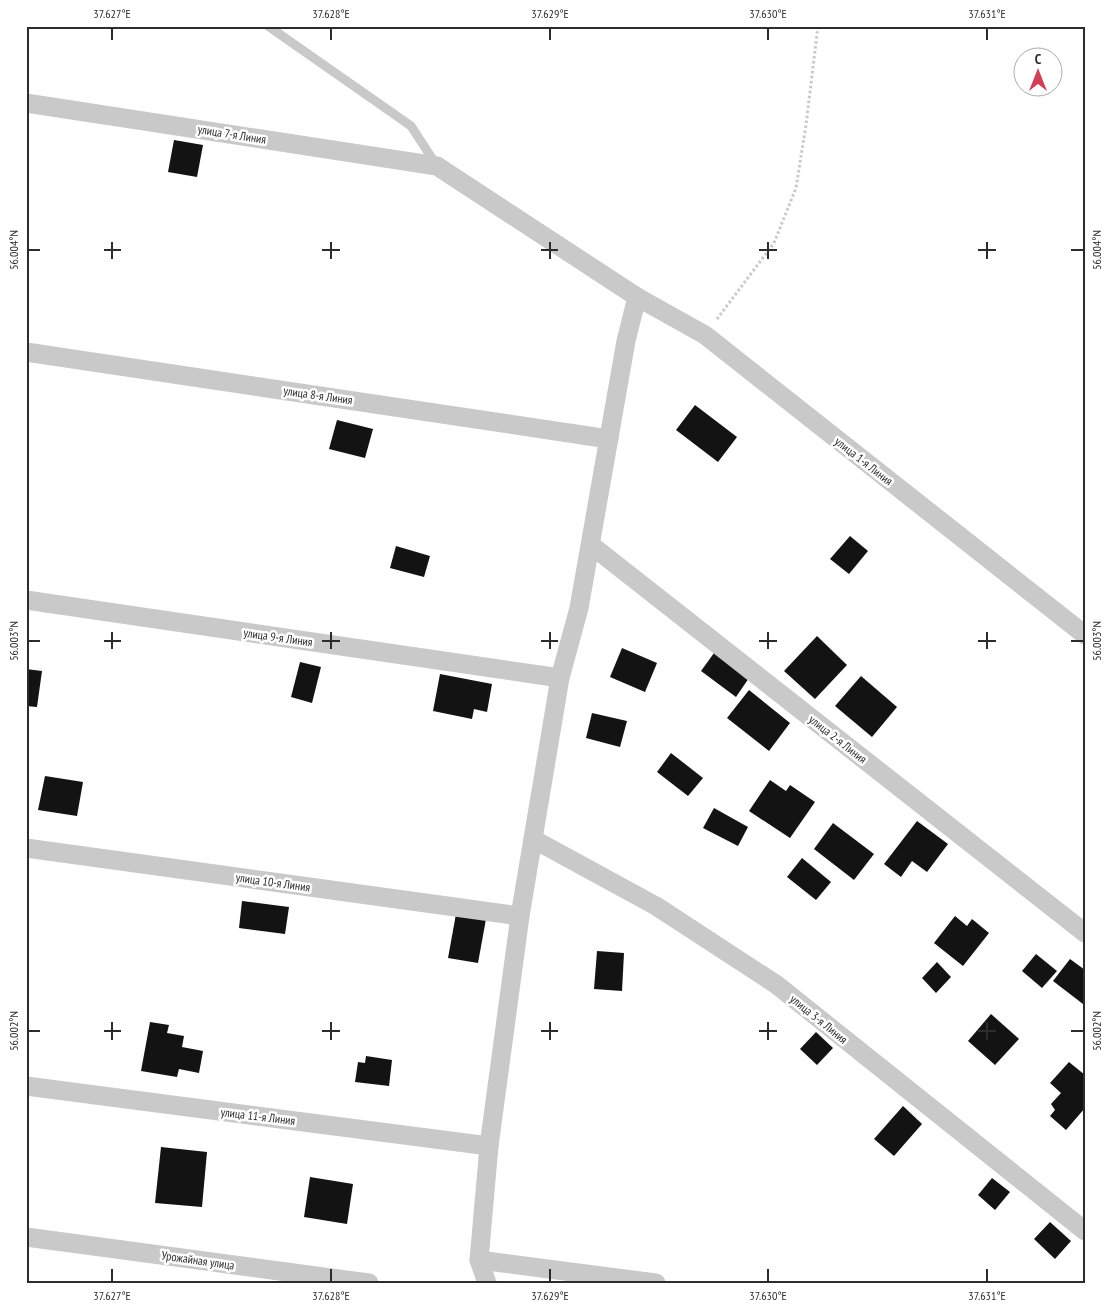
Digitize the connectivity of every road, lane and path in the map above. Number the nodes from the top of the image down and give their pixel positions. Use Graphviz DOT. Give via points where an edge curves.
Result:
graph roads {
  1 [pos="268,26"];
  2 [pos="818,26"];
  3 [pos="26,102"];
  4 [pos="438,166"];
  5 [pos="637,296"];
  6 [pos="705,335"];
  7 [pos="26,352"];
  8 [pos="610,438"];
  9 [pos="591,545"];
  10 [pos="26,600"];
  11 [pos="1085,635"];
  12 [pos="560,678"];
  13 [pos="533,839"];
  14 [pos="26,848"];
  15 [pos="520,916"];
  16 [pos="1085,933"];
  17 [pos="26,1086"];
  18 [pos="489,1146"];
  19 [pos="1085,1231"];
  20 [pos="26,1237"];
  21 [pos="479,1260"];
  22 [pos="369,1283"];
  23 [pos="488,1283"];
  24 [pos="656,1283"];
  1 -- 4 [label="lane" via="411,126"];
  2 -- 6 [label="path" via="796,188 774,243"];
  3 -- 4 [label="street, улица 7-я Линия"];
  4 -- 5 [label="street, улица 1-я Линия"];
  5 -- 6 [label="street, улица 1-я Линия"];
  5 -- 8 [label="street"];
  6 -- 11 [label="street, улица 1-я Линия"];
  7 -- 8 [label="street, улица 8-я Линия"];
  8 -- 9 [label="street"];
  9 -- 12 [label="street" via="579,608"];
  9 -- 16 [label="street, улица 2-я Линия"];
  10 -- 12 [label="street, улица 9-я Линия"];
  12 -- 13 [label="street"];
  13 -- 15 [label="street"];
  13 -- 19 [label="street, улица 3-я Линия" via="656,906 777,986"];
  14 -- 15 [label="street, улица 10-я Линия"];
  15 -- 18 [label="street"];
  17 -- 18 [label="street, улица 11-я Линия"];
  18 -- 21 [label="street"];
  20 -- 22 [label="street, Урожайная улица"];
  21 -- 23 [label="street"];
  21 -- 24 [label="street"];
}
